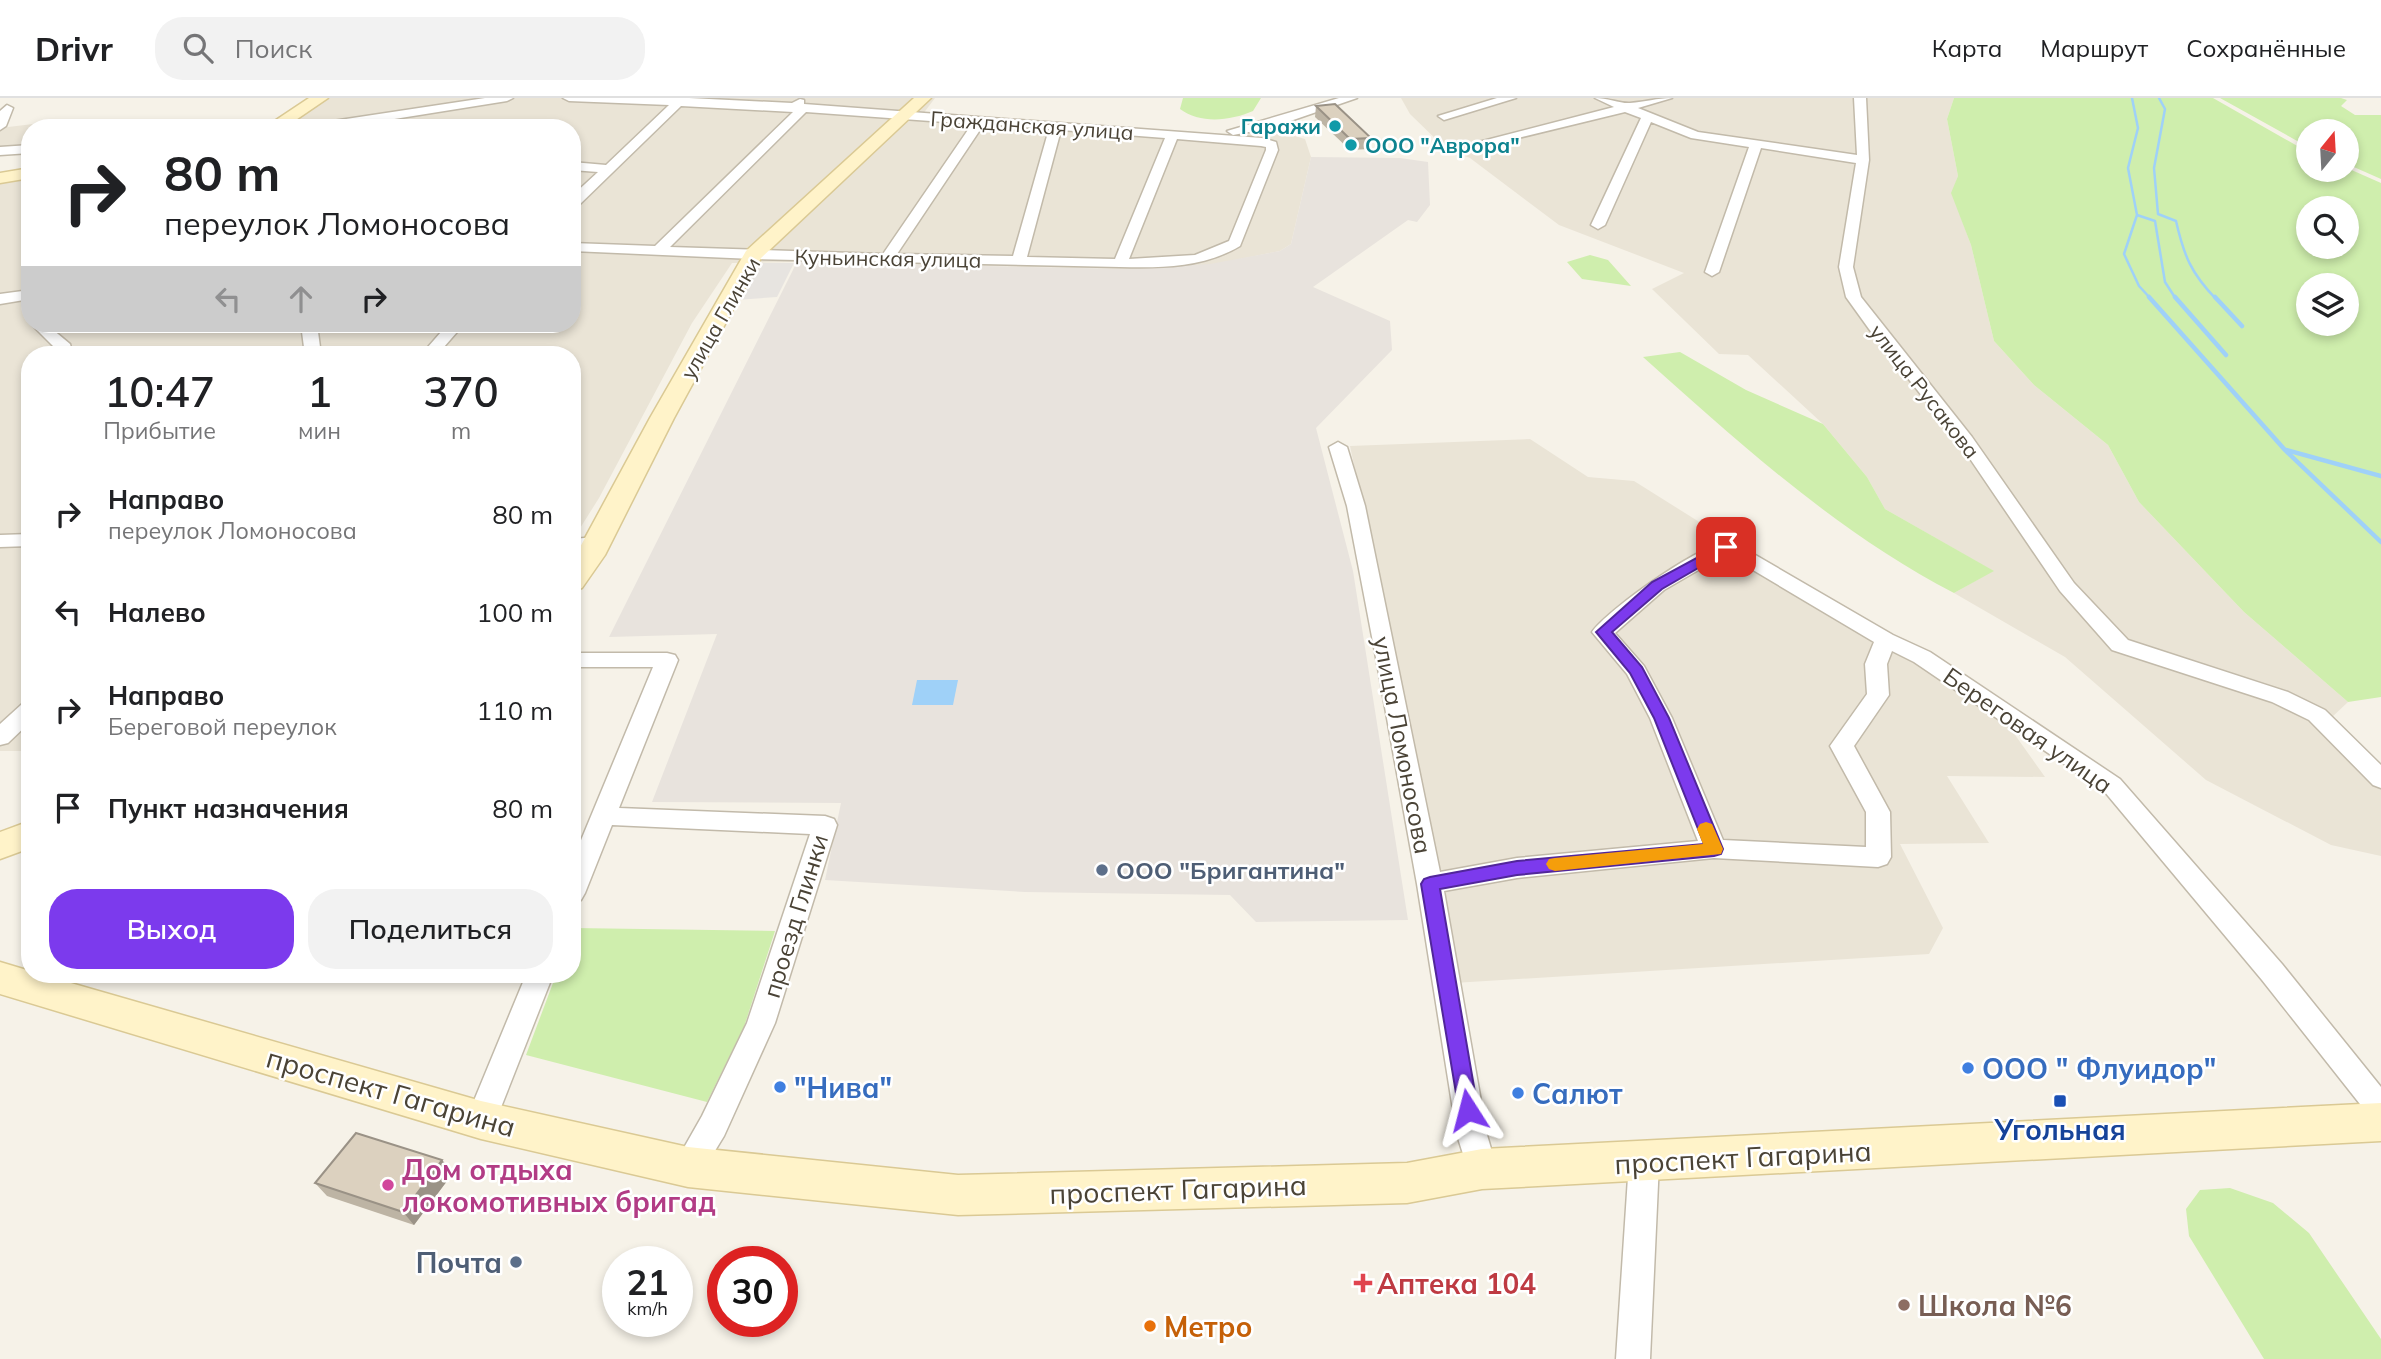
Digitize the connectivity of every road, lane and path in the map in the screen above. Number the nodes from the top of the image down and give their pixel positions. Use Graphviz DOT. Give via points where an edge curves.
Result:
graph roads {
  1 [pos="320,98"];
  2 [pos="507,98"];
  3 [pos="569,98"];
  4 [pos="588,98"];
  5 [pos="923,98"];
  6 [pos="1351,98"];
  7 [pos="1510,98"];
  8 [pos="1601,98"];
  9 [pos="1666,98"];
  10 [pos="1860,98"];
  11 [pos="680,100"];
  12 [pos="800,103"];
  13 [pos="7,108"];
  14 [pos="1628,108"];
  15 [pos="905,116"];
  16 [pos="1444,116"];
  17 [pos="1647,118"];
  18 [pos="286,119"];
  19 [pos="356,119"];
  20 [pos="980,121"];
  21 [pos="0,126"];
  22 [pos="1056,127"];
  23 [pos="1172,135"];
  24 [pos="1202,137"];
  25 [pos="1756,144"];
  26 [pos="1473,145"];
  27 [pos="21,150"];
  28 [pos="0,151"];
  29 [pos="1863,160"];
  30 [pos="581,167"];
  31 [pos="609,169"];
  32 [pos="21,174"];
  33 [pos="0,178"];
  34 [pos="581,195"];
  35 [pos="1598,225"];
  36 [pos="581,247"];
  37 [pos="658,251"];
  38 [pos="753,256"];
  39 [pos="887,258"];
  40 [pos="1019,260"];
  41 [pos="1120,263"];
  42 [pos="1712,272"];
  43 [pos="21,296"];
  44 [pos="0,299"];
  45 [pos="48,333"];
  46 [pos="63,346"];
  47 [pos="1338,447"];
  48 [pos="21,540"];
  49 [pos="0,541"];
  50 [pos="597,543"];
  51 [pos="581,544"];
  52 [pos="581,568"];
  53 [pos="1886,640"];
  54 [pos="581,660"];
  55 [pos="21,717"];
  56 [pos="0,737"];
  57 [pos="2381,779"];
  58 [pos="603,816"];
  59 [pos="21,838"];
  60 [pos="0,846"];
  61 [pos="1714,849"];
  62 [pos="581,871"];
  63 [pos="1430,884"];
  64 [pos="0,978"];
  65 [pos="536,983"];
  66 [pos="2381,1109"];
  67 [pos="481,1120"];
  68 [pos="2381,1122"];
  69 [pos="1644,1162"];
  70 [pos="688,1167"];
  71 [pos="1482,1169"];
  72 [pos="1633,1359"];
  1 -- 18 [label="main road"];
  2 -- 19 [label="street"];
  3 -- 4 [label="street, Гражданская улица"];
  4 -- 11 [label="street, Гражданская улица"];
  5 -- 15 [label="main road, улица Глинки"];
  6 -- 24 [label="street" via="1266,125"];
  7 -- 16 [label="street"];
  8 -- 14 [label="street"];
  9 -- 14 [label="street"];
  10 -- 29 [label="street, улица Русакова"];
  11 -- 12 [label="street, Гражданская улица"];
  11 -- 31 [label="street"];
  12 -- 15 [label="street, Гражданская улица"];
  12 -- 37 [label="street" via="800,112"];
  13 -- 21 [label="street"];
  14 -- 17 [label="street"];
  14 -- 26 [label="street"];
  15 -- 20 [label="street, Гражданская улица"];
  15 -- 38 [label="main road, улица Глинки"];
  17 -- 25 [label="street" via="1695,135"];
  17 -- 35 [label="street"];
  20 -- 22 [label="street, Гражданская улица"];
  20 -- 39 [label="street"];
  22 -- 23 [label="street, Гражданская улица"];
  22 -- 40 [label="street"];
  23 -- 24 [label="street, Гражданская улица"];
  23 -- 41 [label="street"];
  24 -- 41 [label="street" via="1272,145 1235,243 1203,257"];
  25 -- 29 [label="street"];
  25 -- 42 [label="street"];
  27 -- 28 [label="street"];
  29 -- 57 [label="street, улица Русакова" via="1846,267 1854,296 1966,441 2067,587 2120,645 2280,697 2318,715"];
  30 -- 31 [label="street"];
  31 -- 34 [label="street"];
  32 -- 33 [label="main road"];
  36 -- 37 [label="street, Куньинская улица"];
  37 -- 38 [label="street, Куньинская улица"];
  38 -- 39 [label="street, Куньинская улица"];
  38 -- 50 [label="main road, улица Глинки"];
  39 -- 40 [label="street, Куньинская улица"];
  40 -- 41 [label="street, Куньинская улица"];
  43 -- 44 [label="street"];
  45 -- 46 [label="street"];
  47 -- 63 [label="street, улица Ломоносова" via="1356,506"];
  48 -- 49 [label="street"];
  50 -- 51 [label="street"];
  50 -- 52 [label="main road, улица Глинки"];
  53 -- 61 [label="street" via="1876,664 1878,695 1842,746 1878,812 1878,857"];
  53 -- 61 [label="street, Береговая улица" via="1726,547 1657,586 1603,632 1636,671 1661,718"];
  53 -- 66 [label="street, Береговая улица" via="1922,657 2112,785 2272,972"];
  54 -- 58 [label="street" via="667,660"];
  55 -- 56 [label="street"];
  58 -- 62 [label="street"];
  58 -- 70 [label="street, проезд Глинки" via="825,825 761,1023 713,1126"];
  59 -- 60 [label="main road"];
  61 -- 63 [label="street" via="1517,868"];
  63 -- 71 [label="street, улица Ломоносова" via="1472,1135"];
  64 -- 67 [label="main road, проспект Гагарина"];
  65 -- 67 [label="street"];
  67 -- 70 [label="main road, проспект Гагарина"];
  68 -- 69 [label="main road, проспект Гагарина"];
  69 -- 71 [label="main road, проспект Гагарина"];
  69 -- 72 [label="street"];
  70 -- 71 [label="main road, проспект Гагарина" via="958,1195 1407,1183"];
}
